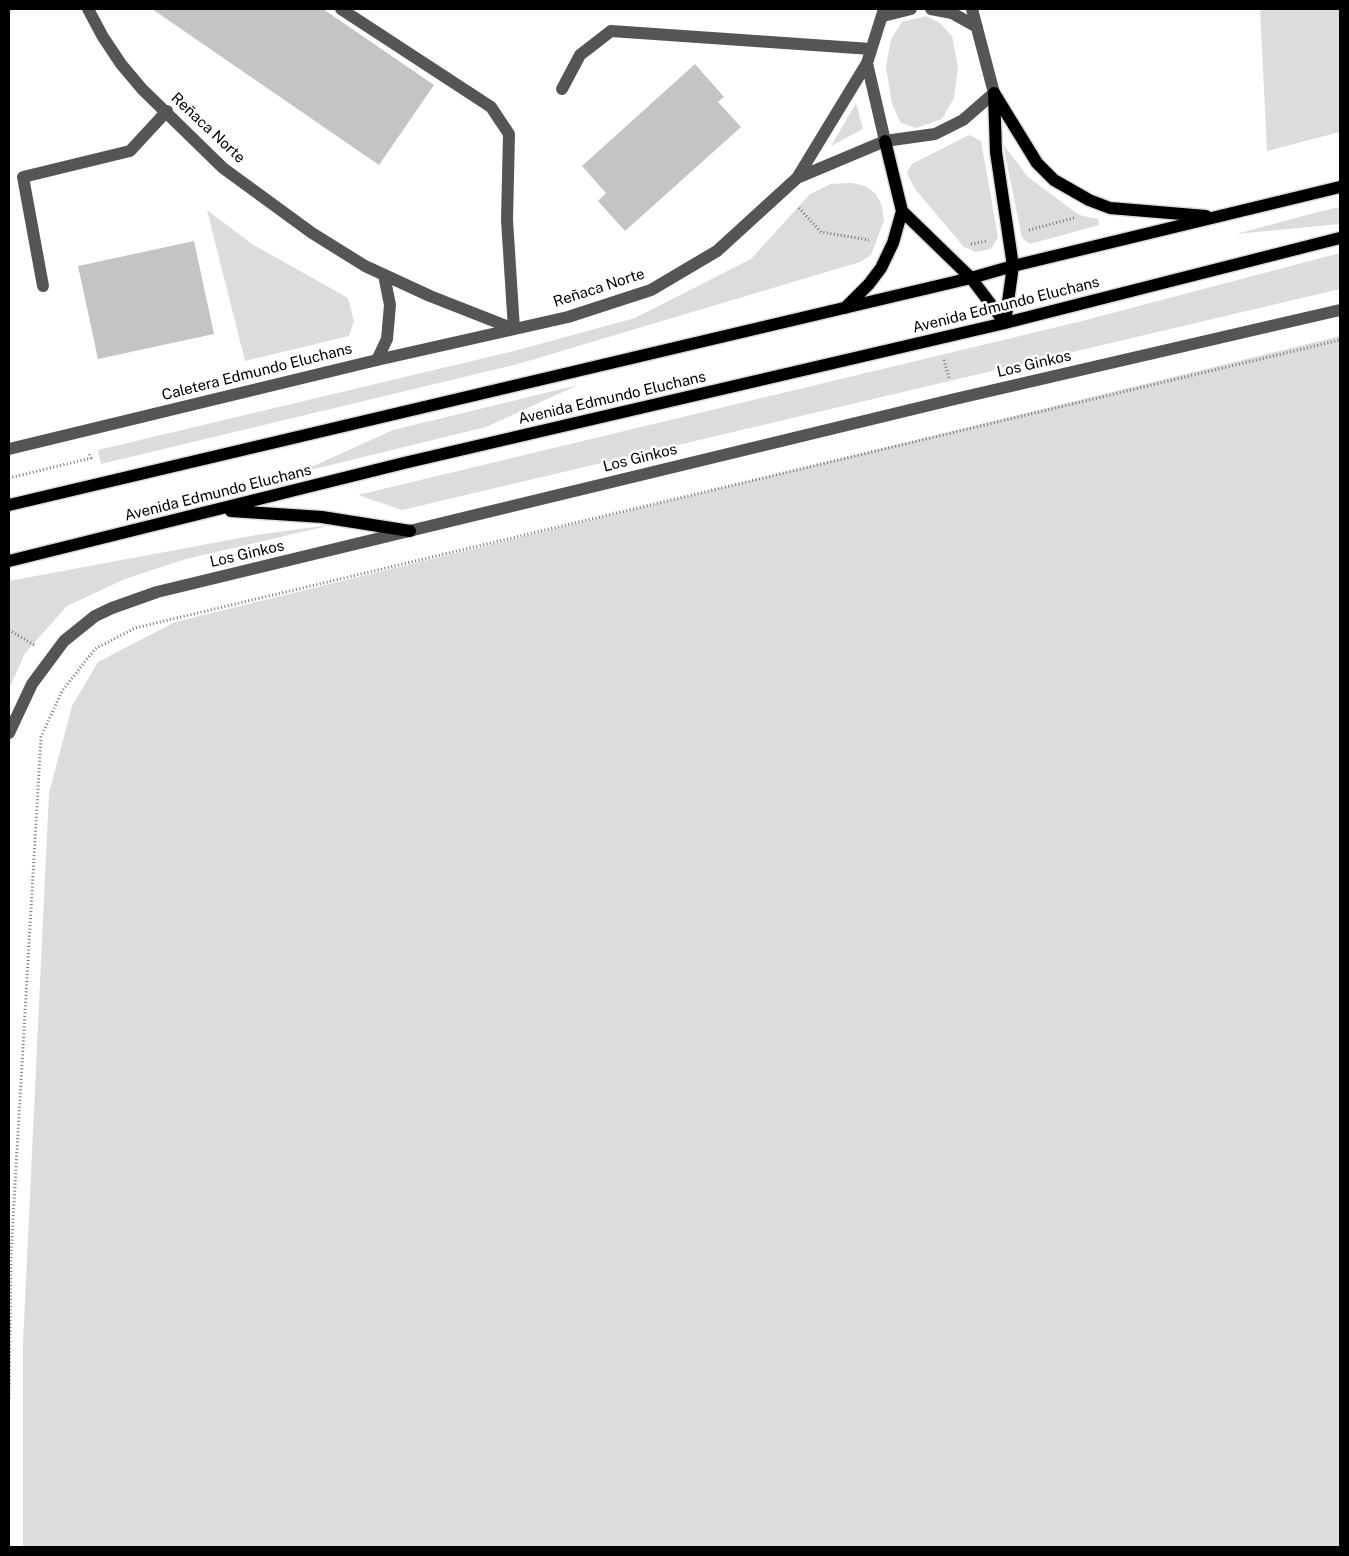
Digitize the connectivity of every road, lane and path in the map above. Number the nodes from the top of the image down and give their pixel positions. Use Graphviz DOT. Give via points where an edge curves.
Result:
graph roads {
  1 [pos="88,9"];
  2 [pos="341,9"];
  3 [pos="911,9"];
  4 [pos="931,9"];
  5 [pos="972,9"];
  6 [pos="884,12"];
  7 [pos="977,27"];
  8 [pos="871,49"];
  9 [pos="867,63"];
  10 [pos="562,89"];
  11 [pos="994,93"];
  12 [pos="167,111"];
  13 [pos="885,141"];
  14 [pos="797,178"];
  15 [pos="1340,187"];
  16 [pos="783,191"];
  17 [pos="902,211"];
  18 [pos="1221,216"];
  19 [pos="821,232"];
  20 [pos="1340,238"];
  21 [pos="1014,266"];
  22 [pos="384,274"];
  23 [pos="971,278"];
  24 [pos="43,286"];
  25 [pos="845,308"];
  26 [pos="1340,310"];
  27 [pos="1006,323"];
  28 [pos="514,329"];
  29 [pos="1340,340"];
  30 [pos="377,360"];
  31 [pos="9,449"];
  32 [pos="9,505"];
  33 [pos="218,510"];
  34 [pos="410,531"];
  35 [pos="9,561"];
  36 [pos="9,733"];
  37 [pos="9,1398"];
  1 -- 12 [label="street, Reñaca Norte" via="121,64"];
  2 -- 28 [label="street" via="491,108 510,134 507,220"];
  3 -- 6 [label="street, Reñaca Norte"];
  4 -- 7 [label="street" via="952,13"];
  5 -- 7 [label="street"];
  6 -- 8 [label="street, Reñaca Norte"];
  7 -- 11 [label="street"];
  8 -- 9 [label="street, Reñaca Norte"];
  8 -- 10 [label="street" via="611,31 580,55"];
  9 -- 13 [label="street, Reñaca Norte"];
  9 -- 14 [label="street, Reñaca Norte"];
  11 -- 13 [label="street, Reñaca Norte" via="963,120 935,134"];
  11 -- 18 [label="main road" via="1037,163 1054,180 1080,195 1110,208"];
  11 -- 21 [label="main road" via="996,152"];
  12 -- 22 [label="street, Reñaca Norte" via="223,168 312,233"];
  12 -- 24 [label="street" via="130,151 23,177"];
  13 -- 14 [label="street, Reñaca Norte"];
  13 -- 17 [label="main road"];
  14 -- 16 [label="street, Reñaca Norte"];
  15 -- 18 [label="main road"];
  16 -- 19 [label="path"];
  16 -- 28 [label="street, Reñaca Norte" via="718,251 650,290 568,317"];
  17 -- 23 [label="main road"];
  17 -- 25 [label="main road" via="893,243 881,268"];
  18 -- 21 [label="main road"];
  20 -- 27 [label="main road, Avenida Edmundo Eluchans"];
  21 -- 23 [label="main road"];
  21 -- 27 [label="main road"];
  22 -- 28 [label="street, Reñaca Norte"];
  22 -- 30 [label="street" via="390,305 387,339"];
  23 -- 25 [label="main road"];
  23 -- 27 [label="main road"];
  25 -- 32 [label="main road"];
  26 -- 34 [label="street, Los Ginkos" via="946,401"];
  27 -- 33 [label="main road, Avenida Edmundo Eluchans" via="404,463"];
  28 -- 30 [label="street, Caletera Edmundo Eluchans"];
  29 -- 37 [label="path" via="134,628 95,649 62,691 40,737 11,1254"];
  30 -- 31 [label="street, Caletera Edmundo Eluchans"];
  33 -- 34 [label="main road" via="322,517"];
  33 -- 35 [label="main road, Avenida Edmundo Eluchans"];
  34 -- 36 [label="street, Los Ginkos" via="157,592 112,608 80,628 51,656 32,684"];
}
